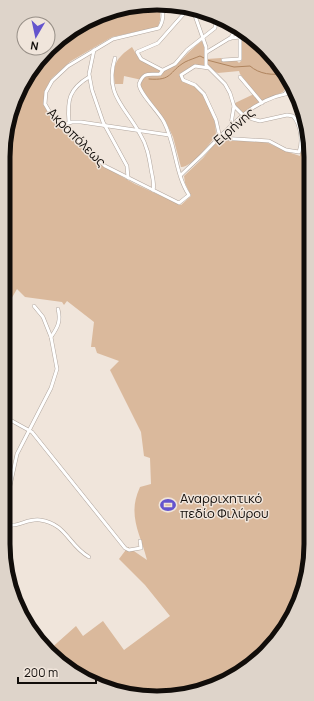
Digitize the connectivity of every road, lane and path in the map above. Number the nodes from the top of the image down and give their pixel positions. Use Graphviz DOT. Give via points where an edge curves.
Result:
graph roads {
  1 [pos="163,10"];
  2 [pos="185,13"];
  3 [pos="195,15"];
  4 [pos="216,22"];
  5 [pos="234,32"];
  6 [pos="203,38"];
  7 [pos="240,38"];
  8 [pos="230,39"];
  9 [pos="94,50"];
  10 [pos="207,52"];
  11 [pos="115,58"];
  12 [pos="223,60"];
  13 [pos="154,66"];
  14 [pos="209,68"];
  15 [pos="162,70"];
  16 [pos="149,73"];
  17 [pos="89,77"];
  18 [pos="240,77"];
  19 [pos="288,90"];
  20 [pos="285,94"];
  21 [pos="290,94"];
  22 [pos="262,103"];
  23 [pos="234,106"];
  24 [pos="243,115"];
  25 [pos="69,122"];
  26 [pos="231,124"];
  27 [pos="62,125"];
  28 [pos="104,125"];
  29 [pos="138,130"];
  30 [pos="169,135"];
  31 [pos="219,136"];
  32 [pos="181,175"];
  33 [pos="128,178"];
  34 [pos="153,190"];
  35 [pos="34,306"];
  36 [pos="58,308"];
  37 [pos="51,337"];
  38 [pos="10,420"];
  39 [pos="29,430"];
  40 [pos="10,486"];
  41 [pos="10,525"];
  42 [pos="140,541"];
  43 [pos="89,557"];
  1 -- 9 [label="street, Ακροπόλεως" via="161,24 157,29 114,38"];
  2 -- 13 [label="street" via="156,44 137,51 140,58"];
  3 -- 6 [label="street"];
  4 -- 6 [label="street" via="216,27"];
  5 -- 8 [label="street"];
  6 -- 10 [label="street"];
  6 -- 15 [label="street" via="187,50 174,65"];
  7 -- 8 [label="street"];
  7 -- 12 [label="street" via="240,59"];
  8 -- 10 [label="street"];
  9 -- 17 [label="street"];
  9 -- 27 [label="street, Ακροπόλεως" via="60,74 51,82 46,92 46,109"];
  10 -- 14 [label="street" via="206,63"];
  11 -- 29 [label="street" via="112,69 115,95"];
  13 -- 15 [label="street"];
  13 -- 16 [label="street"];
  14 -- 23 [label="street" via="227,86"];
  14 -- 31 [label="street" via="196,66 181,76 204,94 216,120"];
  15 -- 16 [label="street" via="158,74"];
  16 -- 30 [label="street" via="142,76 139,85 162,118"];
  17 -- 25 [label="street" via="76,87 70,97"];
  17 -- 28 [label="street"];
  18 -- 22 [label="street"];
  19 -- 20 [label="street"];
  20 -- 21 [label="street, Ειρήνης"];
  20 -- 22 [label="street, Ειρήνης"];
  22 -- 24 [label="street, Ειρήνης"];
  23 -- 24 [label="street"];
  23 -- 26 [label="street"];
  24 -- 26 [label="street, Ειρήνης"];
  24 -- 31 [label="street" via="260,121 287,115 294,116 300,132 299,153 286,150 269,141 222,139"];
  25 -- 27 [label="street"];
  25 -- 28 [label="street"];
  26 -- 31 [label="street, Ειρήνης"];
  27 -- 33 [label="street, Ακροπόλεως" via="103,164"];
  28 -- 29 [label="street"];
  28 -- 33 [label="street" via="126,164"];
  29 -- 30 [label="street"];
  29 -- 34 [label="street" via="147,151"];
  30 -- 32 [label="street"];
  31 -- 32 [label="street, Ειρήνης"];
  32 -- 34 [label="street, Ακροπόλεως" via="189,195 180,203"];
  33 -- 34 [label="street, Ακροπόλεως"];
  35 -- 37 [label="street" via="41,314"];
  36 -- 37 [label="street" via="60,319"];
  37 -- 39 [label="street" via="57,369 51,388"];
  38 -- 39 [label="street"];
  39 -- 40 [label="street" via="17,454"];
  39 -- 42 [label="street" via="92,504 125,548 142,548"];
  41 -- 43 [label="street" via="36,520 55,524 78,550"];
}
